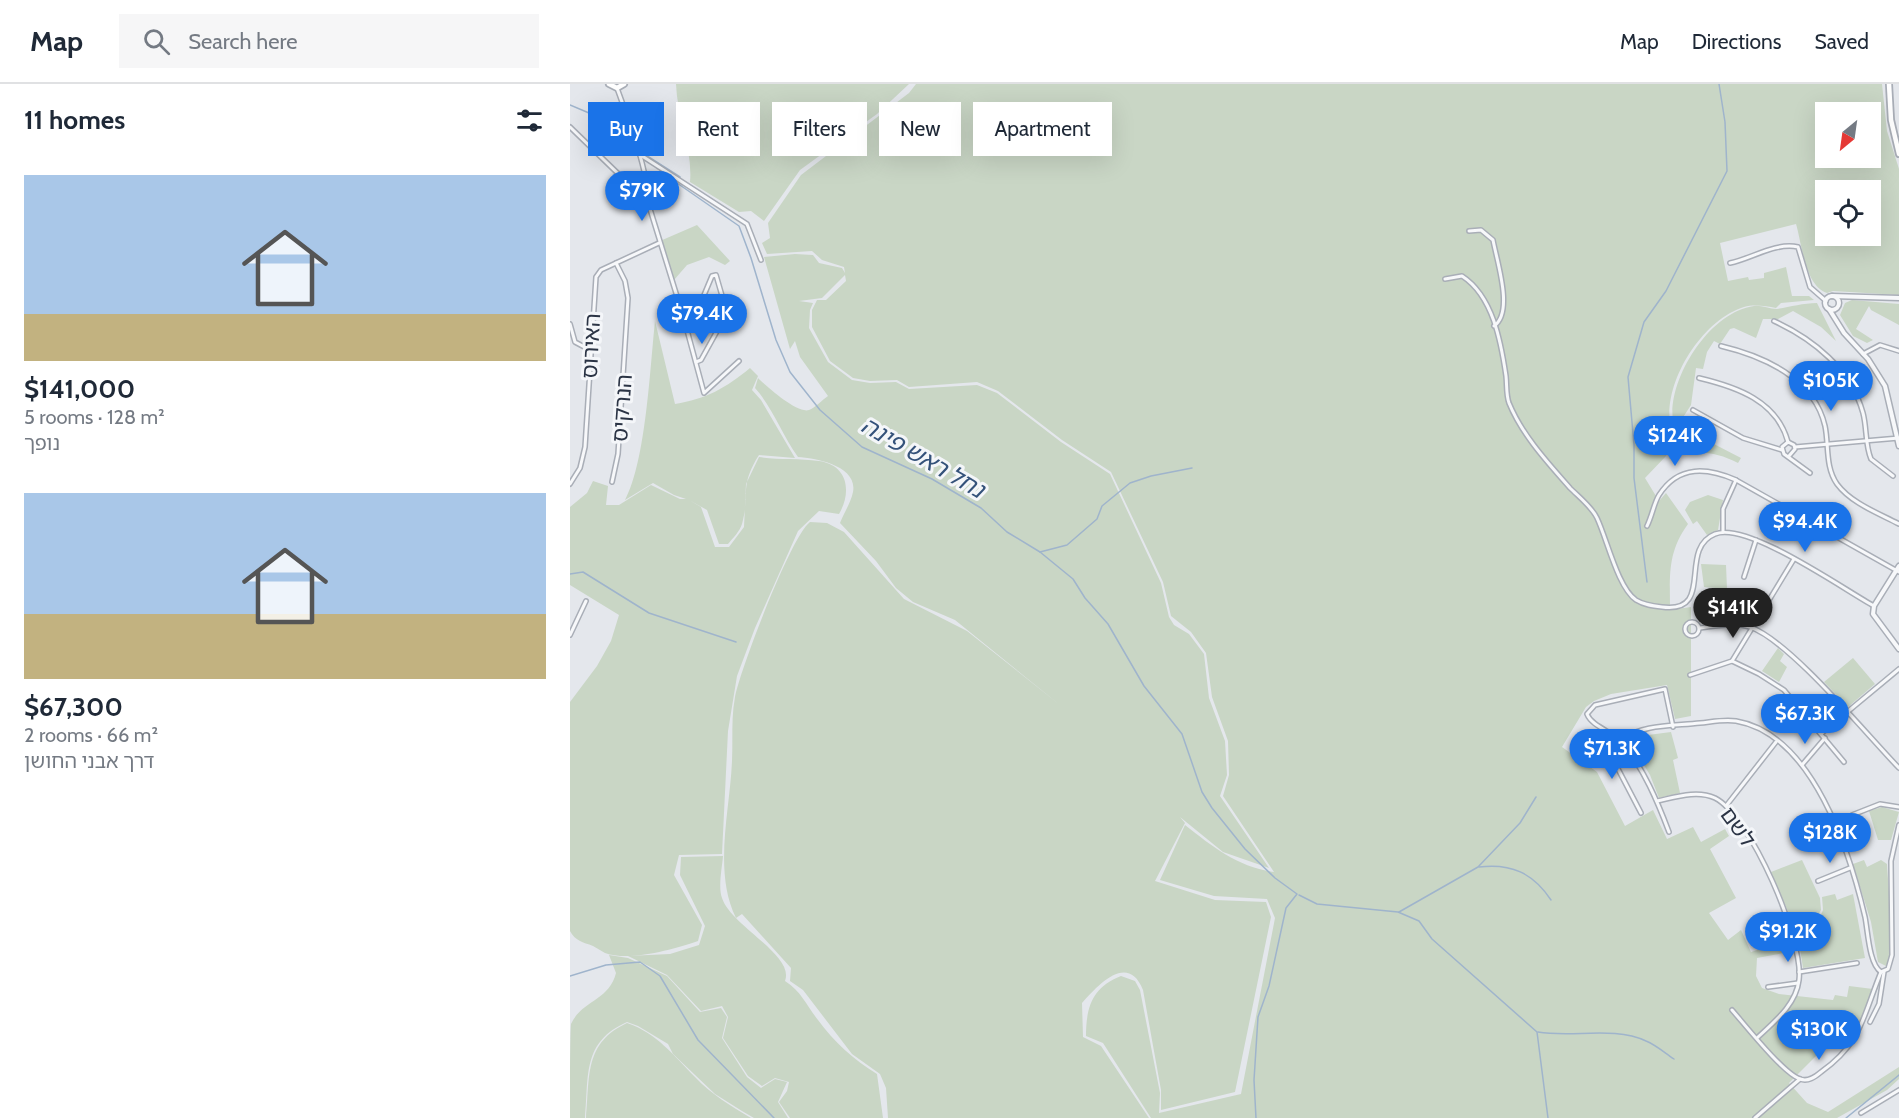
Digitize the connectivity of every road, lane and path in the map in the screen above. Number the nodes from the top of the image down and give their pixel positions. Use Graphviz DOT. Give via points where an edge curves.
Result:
graph roads {
  1 [pos="609,84"];
  2 [pos="624,84"];
  3 [pos="1889,84"];
  4 [pos="617,88"];
  5 [pos="622,102"];
  6 [pos="570,127"];
  7 [pos="1899,154"];
  8 [pos="640,156"];
  9 [pos="641,156"];
  10 [pos="648,162"];
  11 [pos="643,170"];
  12 [pos="645,202"];
  13 [pos="1469,231"];
  14 [pos="659,243"];
  15 [pos="761,260"];
  16 [pos="616,263"];
  17 [pos="1730,263"];
  18 [pos="1445,279"];
  19 [pos="1832,296"];
  20 [pos="1851,296"];
  21 [pos="1899,298"];
  22 [pos="1826,300"];
  23 [pos="1838,306"];
  24 [pos="1828,309"];
  25 [pos="1774,321"];
  26 [pos="1838,323"];
  27 [pos="570,324"];
  28 [pos="1494,326"];
  29 [pos="688,333"];
  30 [pos="1721,346"];
  31 [pos="590,350"];
  32 [pos="1899,351"];
  33 [pos="1863,354"];
  34 [pos="739,361"];
  35 [pos="696,362"];
  36 [pos="1699,378"];
  37 [pos="1693,410"];
  38 [pos="1898,438"];
  39 [pos="1867,441"];
  40 [pos="1788,442"];
  41 [pos="1827,444"];
  42 [pos="1899,446"];
  43 [pos="1795,447"];
  44 [pos="1782,450"];
  45 [pos="1789,456"];
  46 [pos="1810,473"];
  47 [pos="1893,476"];
  48 [pos="1736,480"];
  49 [pos="612,482"];
  50 [pos="570,484"];
  51 [pos="1899,524"];
  52 [pos="1647,526"];
  53 [pos="1723,531"];
  54 [pos="1756,540"];
  55 [pos="1794,559"];
  56 [pos="1898,569"];
  57 [pos="1744,576"];
  58 [pos="586,601"];
  59 [pos="1874,606"];
  60 [pos="1700,628"];
  61 [pos="1752,628"];
  62 [pos="570,635"];
  63 [pos="1899,649"];
  64 [pos="1731,661"];
  65 [pos="1899,669"];
  66 [pos="1690,675"];
  67 [pos="1846,712"];
  68 [pos="1806,715"];
  69 [pos="1833,723"];
  70 [pos="1672,727"];
  71 [pos="1822,733"];
  72 [pos="1825,738"];
  73 [pos="1621,740"];
  74 [pos="1776,742"];
  75 [pos="1632,756"];
  76 [pos="1844,762"];
  77 [pos="1802,765"];
  78 [pos="1899,768"];
  79 [pos="1657,801"];
  80 [pos="1726,806"];
  81 [pos="1899,807"];
  82 [pos="1641,813"];
  83 [pos="1852,815"];
  84 [pos="1837,825"];
  85 [pos="1899,825"];
  86 [pos="1670,831"];
  87 [pos="1798,844"];
  88 [pos="1850,868"];
  89 [pos="1818,880"];
  90 [pos="1857,963"];
  91 [pos="1799,972"];
  92 [pos="1883,972"];
  93 [pos="1798,983"];
  94 [pos="1768,987"];
  95 [pos="1732,1010"];
  96 [pos="1870,1022"];
  97 [pos="1757,1038"];
  98 [pos="1800,1079"];
  99 [pos="1899,1090"];
  100 [pos="1861,1113"];
  101 [pos="1755,1118"];
  1 -- 4 [label="main road"];
  2 -- 4 [label="main road"];
  3 -- 7 [label="main road" via="1891,120"];
  4 -- 5 [label="street"];
  6 -- 12 [label="street"];
  8 -- 11 [label="street"];
  9 -- 10 [label="street"];
  10 -- 11 [label="street"];
  10 -- 15 [label="street" via="747,224"];
  11 -- 12 [label="street"];
  12 -- 14 [label="street"];
  13 -- 28 [label="street" via="1481,230 1493,240 1504,299 1503,315"];
  14 -- 16 [label="street, האירוס"];
  14 -- 29 [label="street"];
  16 -- 31 [label="street, האירוס" via="596,277"];
  16 -- 49 [label="street, הנרקיס" via="628,298 618,454"];
  17 -- 22 [label="street" via="1756,254 1798,248 1810,287"];
  18 -- 28 [label="street" via="1462,276 1475,284"];
  19 -- 20 [label="street"];
  19 -- 22 [label="street"];
  19 -- 23 [label="street" via="1838,299"];
  20 -- 21 [label="street"];
  20 -- 23 [label="street"];
  22 -- 24 [label="street"];
  23 -- 24 [label="street"];
  23 -- 26 [label="street"];
  24 -- 26 [label="street"];
  25 -- 39 [label="street" via="1813,343 1847,379 1860,403"];
  26 -- 33 [label="street"];
  27 -- 31 [label="street" via="575,342"];
  28 -- 53 [label="street" via="1508,401 1519,423 1596,516 1629,593 1643,604 1669,608 1682,605 1693,593 1699,549 1710,536"];
  29 -- 35 [label="street"];
  29 -- 35 [label="street" via="712,276 716,275 727,313 701,360"];
  30 -- 41 [label="street" via="1768,361 1791,376 1817,407"];
  31 -- 50 [label="street, האירוס" via="585,447 580,468"];
  32 -- 33 [label="street" via="1880,345"];
  33 -- 38 [label="street" via="1885,386"];
  34 -- 35 [label="street" via="704,393"];
  36 -- 40 [label="street" via="1727,385 1767,407 1782,422"];
  37 -- 44 [label="street" via="1743,438"];
  38 -- 39 [label="street"];
  38 -- 42 [label="street"];
  39 -- 41 [label="street"];
  39 -- 47 [label="street" via="1874,464"];
  40 -- 43 [label="street"];
  40 -- 44 [label="street"];
  41 -- 43 [label="street"];
  41 -- 51 [label="street" via="1831,471 1842,490"];
  43 -- 45 [label="street" via="1794,454"];
  44 -- 45 [label="street"];
  45 -- 46 [label="street" via="1795,465"];
  48 -- 52 [label="street" via="1707,469 1679,476 1658,496"];
  48 -- 53 [label="street" via="1723,509"];
  48 -- 56 [label="street"];
  53 -- 54 [label="street"];
  54 -- 55 [label="street"];
  54 -- 57 [label="street"];
  55 -- 59 [label="street"];
  55 -- 61 [label="street"];
  56 -- 59 [label="street"];
  58 -- 62 [label="street"];
  59 -- 63 [label="street" via="1874,618"];
  60 -- 60 [label="street" via="1693,622 1685,629 1694,636"];
  60 -- 61 [label="street" via="1733,624"];
  61 -- 64 [label="street"];
  61 -- 67 [label="street" via="1786,651"];
  64 -- 66 [label="street"];
  64 -- 68 [label="street" via="1784,690"];
  65 -- 67 [label="street"];
  67 -- 69 [label="street"];
  67 -- 78 [label="street"];
  68 -- 69 [label="street" via="1820,712"];
  68 -- 71 [label="street"];
  69 -- 71 [label="street"];
  70 -- 73 [label="street" via="1633,732"];
  70 -- 73 [label="street" via="1665,689 1607,701 1589,709 1587,717"];
  70 -- 74 [label="street" via="1736,721"];
  71 -- 72 [label="street"];
  72 -- 76 [label="street"];
  72 -- 77 [label="street"];
  73 -- 75 [label="street"];
  74 -- 77 [label="street"];
  74 -- 80 [label="street"];
  75 -- 79 [label="street"];
  75 -- 82 [label="street" via="1617,766"];
  77 -- 84 [label="street"];
  79 -- 80 [label="street, לשם" via="1704,795"];
  79 -- 86 [label="street"];
  80 -- 91 [label="street, לשם" via="1773,882 1794,941"];
  81 -- 83 [label="street" via="1880,804"];
  84 -- 87 [label="street"];
  84 -- 88 [label="street"];
  85 -- 92 [label="street" via="1891,861 1892,956 1891,964"];
  88 -- 89 [label="street"];
  88 -- 92 [label="street" via="1875,963"];
  90 -- 91 [label="street"];
  91 -- 93 [label="street, לשם"];
  92 -- 96 [label="street" via="1879,1004"];
  92 -- 98 [label="street" via="1848,1051 1813,1078"];
  93 -- 94 [label="street"];
  93 -- 97 [label="street, לשם" via="1787,1009"];
  95 -- 97 [label="street"];
  97 -- 98 [label="street"];
  98 -- 101 [label="street"];
  99 -- 100 [label="street"];
}
